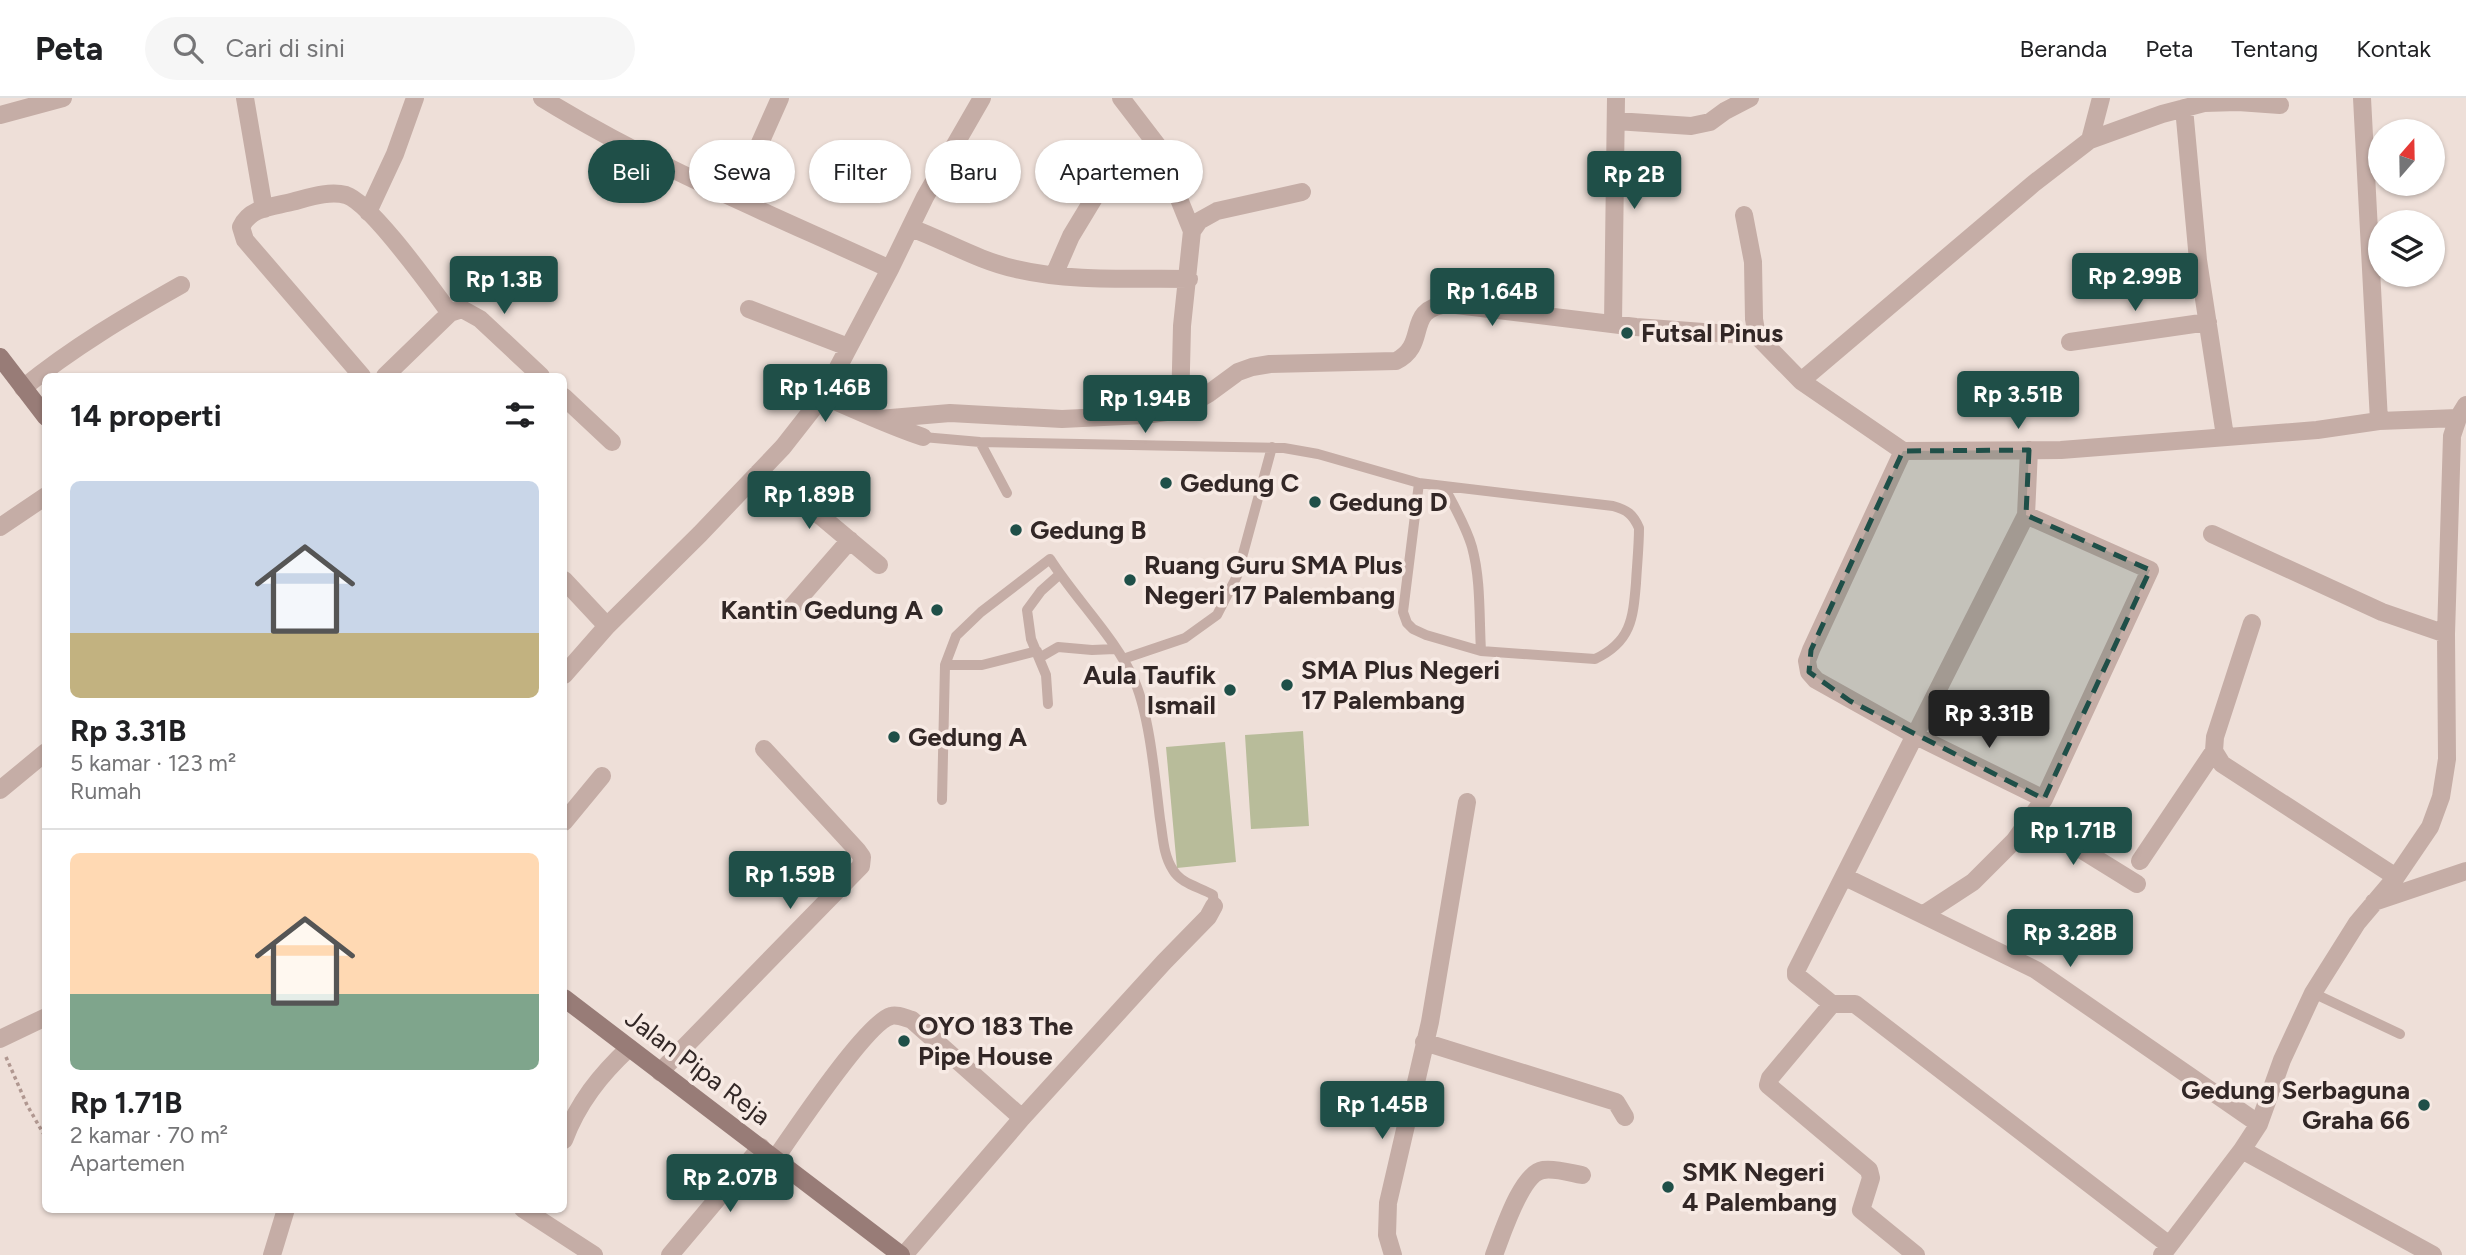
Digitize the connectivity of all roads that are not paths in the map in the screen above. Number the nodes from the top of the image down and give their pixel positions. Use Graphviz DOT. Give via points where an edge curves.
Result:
graph roads {
  1 [pos="63,98"];
  2 [pos="245,98"];
  3 [pos="415,98"];
  4 [pos="780,98"];
  5 [pos="982,98"];
  6 [pos="1121,98"];
  7 [pos="1616,98"];
  8 [pos="1750,98"];
  9 [pos="2101,98"];
  10 [pos="2362,98"];
  11 [pos="554,101"];
  12 [pos="2206,101"];
  13 [pos="2280,105"];
  14 [pos="2183,108"];
  15 [pos="0,115"];
  16 [pos="1616,121"];
  17 [pos="761,140"];
  18 [pos="2090,141"];
  19 [pos="689,176"];
  20 [pos="1302,192"];
  21 [pos="749,203"];
  22 [pos="1091,203"];
  23 [pos="264,209"];
  24 [pos="368,212"];
  25 [pos="1744,215"];
  26 [pos="911,228"];
  27 [pos="1192,231"];
  28 [pos="890,269"];
  29 [pos="1054,275"];
  30 [pos="1189,279"];
  31 [pos="181,285"];
  32 [pos="749,309"];
  33 [pos="450,313"];
  34 [pos="2207,322"];
  35 [pos="1613,323"];
  36 [pos="1757,337"];
  37 [pos="2070,342"];
  38 [pos="848,347"];
  39 [pos="0,357"];
  40 [pos="359,373"];
  41 [pos="388,373"];
  42 [pos="538,373"];
  43 [pos="1801,381"];
  44 [pos="23,388"];
  45 [pos="823,396"];
  46 [pos="567,400"];
  47 [pos="1180,410"];
  48 [pos="2462,411"];
  49 [pos="42,412"];
  50 [pos="879,419"];
  51 [pos="2379,421"];
  52 [pos="2225,436"];
  53 [pos="2459,436"];
  54 [pos="923,437"];
  55 [pos="612,442"];
  56 [pos="979,442"];
  57 [pos="1272,447"];
  58 [pos="1903,450"];
  59 [pos="2029,450"];
  60 [pos="759,472"];
  61 [pos="1419,483"];
  62 [pos="1444,487"];
  63 [pos="1007,493"];
  64 [pos="42,499"];
  65 [pos="2026,515"];
  66 [pos="0,527"];
  67 [pos="2212,534"];
  68 [pos="850,540"];
  69 [pos="879,565"];
  70 [pos="1060,574"];
  71 [pos="567,583"];
  72 [pos="789,610"];
  73 [pos="2252,623"];
  74 [pos="607,626"];
  75 [pos="2446,634"];
  76 [pos="1115,649"];
  77 [pos="1481,651"];
  78 [pos="1038,655"];
  79 [pos="1123,659"];
  80 [pos="945,665"];
  81 [pos="567,672"];
  82 [pos="1048,704"];
  83 [pos="1916,736"];
  84 [pos="764,749"];
  85 [pos="2214,751"];
  86 [pos="42,755"];
  87 [pos="602,776"];
  88 [pos="0,790"];
  89 [pos="942,800"];
  90 [pos="1467,802"];
  91 [pos="2040,805"];
  92 [pos="567,818"];
  93 [pos="2140,861"];
  94 [pos="2466,871"];
  95 [pos="1845,877"];
  96 [pos="2396,877"];
  97 [pos="2137,884"];
  98 [pos="2374,902"];
  99 [pos="1214,906"];
  100 [pos="1924,914"];
  101 [pos="2313,993"];
  102 [pos="567,1000"];
  103 [pos="1832,1004"];
  104 [pos="42,1020"];
  105 [pos="2400,1034"];
  106 [pos="1424,1042"];
  107 [pos="3,1047"];
  108 [pos="629,1048"];
  109 [pos="660,1072"];
  110 [pos="1625,1117"];
  111 [pos="1023,1118"];
  112 [pos="2259,1124"];
  113 [pos="567,1132"];
  114 [pos="2242,1150"];
  115 [pos="768,1153"];
  116 [pos="1582,1175"];
  117 [pos="285,1213"];
  118 [pos="529,1213"];
  119 [pos="2165,1250"];
  120 [pos="272,1255"];
  121 [pos="594,1255"];
  122 [pos="670,1255"];
  123 [pos="902,1255"];
  124 [pos="1393,1255"];
  125 [pos="1494,1255"];
  126 [pos="1916,1255"];
  127 [pos="2433,1255"];
  1 -- 15 [label="street"];
  2 -- 23 [label="street"];
  3 -- 24 [label="street"];
  4 -- 17 [label="street"];
  5 -- 26 [label="street"];
  6 -- 27 [label="street" via="1157,145"];
  7 -- 16 [label="street"];
  8 -- 16 [label="street" via="1710,122 1691,126"];
  9 -- 18 [label="street"];
  10 -- 51 [label="street"];
  11 -- 19 [label="street" via="584,124"];
  12 -- 13 [label="street"];
  12 -- 14 [label="street"];
  14 -- 18 [label="street"];
  14 -- 34 [label="street"];
  16 -- 35 [label="street"];
  18 -- 43 [label="street"];
  20 -- 27 [label="street" via="1217,211"];
  21 -- 28 [label="street"];
  22 -- 29 [label="street"];
  23 -- 24 [label="street" via="341,194"];
  23 -- 40 [label="street" via="245,219 241,227 245,240"];
  24 -- 33 [label="street"];
  25 -- 36 [label="street" via="1753,262"];
  26 -- 28 [label="street"];
  26 -- 29 [label="street" via="988,261"];
  27 -- 30 [label="street"];
  28 -- 38 [label="street"];
  29 -- 30 [label="street"];
  30 -- 47 [label="street" via="1182,326"];
  31 -- 44 [label="street" via="108,328"];
  32 -- 38 [label="street"];
  33 -- 41 [label="street"];
  33 -- 42 [label="street" via="463,309 480,318"];
  34 -- 37 [label="street"];
  34 -- 52 [label="street"];
  35 -- 36 [label="street"];
  35 -- 47 [label="street" via="1435,305 1423,313 1413,347 1396,361 1252,367"];
  36 -- 43 [label="street"];
  38 -- 45 [label="street"];
  39 -- 44 [label="street"];
  43 -- 58 [label="street"];
  44 -- 49 [label="street"];
  45 -- 50 [label="street"];
  45 -- 60 [label="street"];
  46 -- 55 [label="street"];
  47 -- 50 [label="street" via="1062,419 950,413"];
  48 -- 51 [label="street"];
  48 -- 53 [label="street"];
  50 -- 54 [label="street"];
  51 -- 52 [label="street"];
  52 -- 59 [label="street"];
  53 -- 75 [label="street"];
  54 -- 56 [label="lane"];
  56 -- 57 [label="lane"];
  56 -- 63 [label="lane"];
  57 -- 61 [label="lane" via="1318,454"];
  57 -- 79 [label="lane" via="1237,576 1217,615 1185,638"];
  58 -- 59 [label="street"];
  58 -- 83 [label="street" via="1807,661 1816,680"];
  59 -- 65 [label="street"];
  60 -- 68 [label="street"];
  60 -- 74 [label="street"];
  61 -- 62 [label="lane"];
  61 -- 77 [label="lane" via="1403,612 1407,623 1426,635"];
  62 -- 77 [label="lane" via="1472,547"];
  62 -- 77 [label="lane" via="1613,506 1627,510 1639,528 1633,616 1625,635 1607,653 1595,659"];
  64 -- 66 [label="street"];
  65 -- 83 [label="street"];
  65 -- 91 [label="street" via="2150,570"];
  67 -- 75 [label="street" via="2382,612"];
  68 -- 69 [label="street"];
  68 -- 72 [label="street"];
  70 -- 76 [label="lane"];
  70 -- 78 [label="lane" via="1027,610"];
  70 -- 80 [label="lane" via="1050,559 981,612 956,636"];
  71 -- 74 [label="street"];
  73 -- 85 [label="street"];
  74 -- 81 [label="street"];
  75 -- 96 [label="street" via="2447,759 2441,797 2430,827"];
  76 -- 78 [label="lane" via="1058,647"];
  76 -- 79 [label="lane"];
  78 -- 80 [label="lane" via="982,665"];
  78 -- 82 [label="lane" via="1046,675"];
  79 -- 99 [label="lane" via="1136,684 1148,737 1165,853 1184,881 1213,895"];
  80 -- 89 [label="lane"];
  83 -- 91 [label="street"];
  83 -- 95 [label="street"];
  84 -- 109 [label="street" via="857,850 861,866"];
  85 -- 93 [label="street"];
  85 -- 96 [label="street" via="2222,764"];
  86 -- 88 [label="street"];
  87 -- 92 [label="street"];
  90 -- 106 [label="street"];
  91 -- 97 [label="street" via="2068,841"];
  91 -- 100 [label="street" via="2015,840 1973,882"];
  94 -- 98 [label="street"];
  95 -- 100 [label="street"];
  95 -- 103 [label="street" via="1796,971 1798,978"];
  96 -- 98 [label="street"];
  98 -- 101 [label="street"];
  99 -- 111 [label="street"];
  100 -- 112 [label="street" via="2036,970"];
  101 -- 105 [label="lane"];
  101 -- 112 [label="street"];
  102 -- 108 [label="street, Jalan Pipa Reja"];
  103 -- 119 [label="street" via="1855,1004"];
  103 -- 126 [label="street" via="1768,1085 1869,1170 1871,1178 1861,1210"];
  104 -- 107 [label="street"];
  106 -- 110 [label="street" via="1616,1102"];
  106 -- 124 [label="street" via="1388,1203 1387,1235"];
  108 -- 109 [label="street, Jalan Pipa Reja"];
  108 -- 113 [label="street" via="602,1073"];
  109 -- 115 [label="street, Jalan Pipa Reja"];
  111 -- 115 [label="street" via="912,1020 891,1015 863,1037"];
  111 -- 123 [label="street"];
  112 -- 114 [label="street"];
  114 -- 119 [label="street"];
  114 -- 127 [label="street"];
  115 -- 122 [label="street"];
  115 -- 123 [label="street, Jalan Pipa Reja"];
  116 -- 125 [label="street" via="1543,1170 1530,1177"];
  117 -- 120 [label="street"];
  118 -- 121 [label="street"];
}
